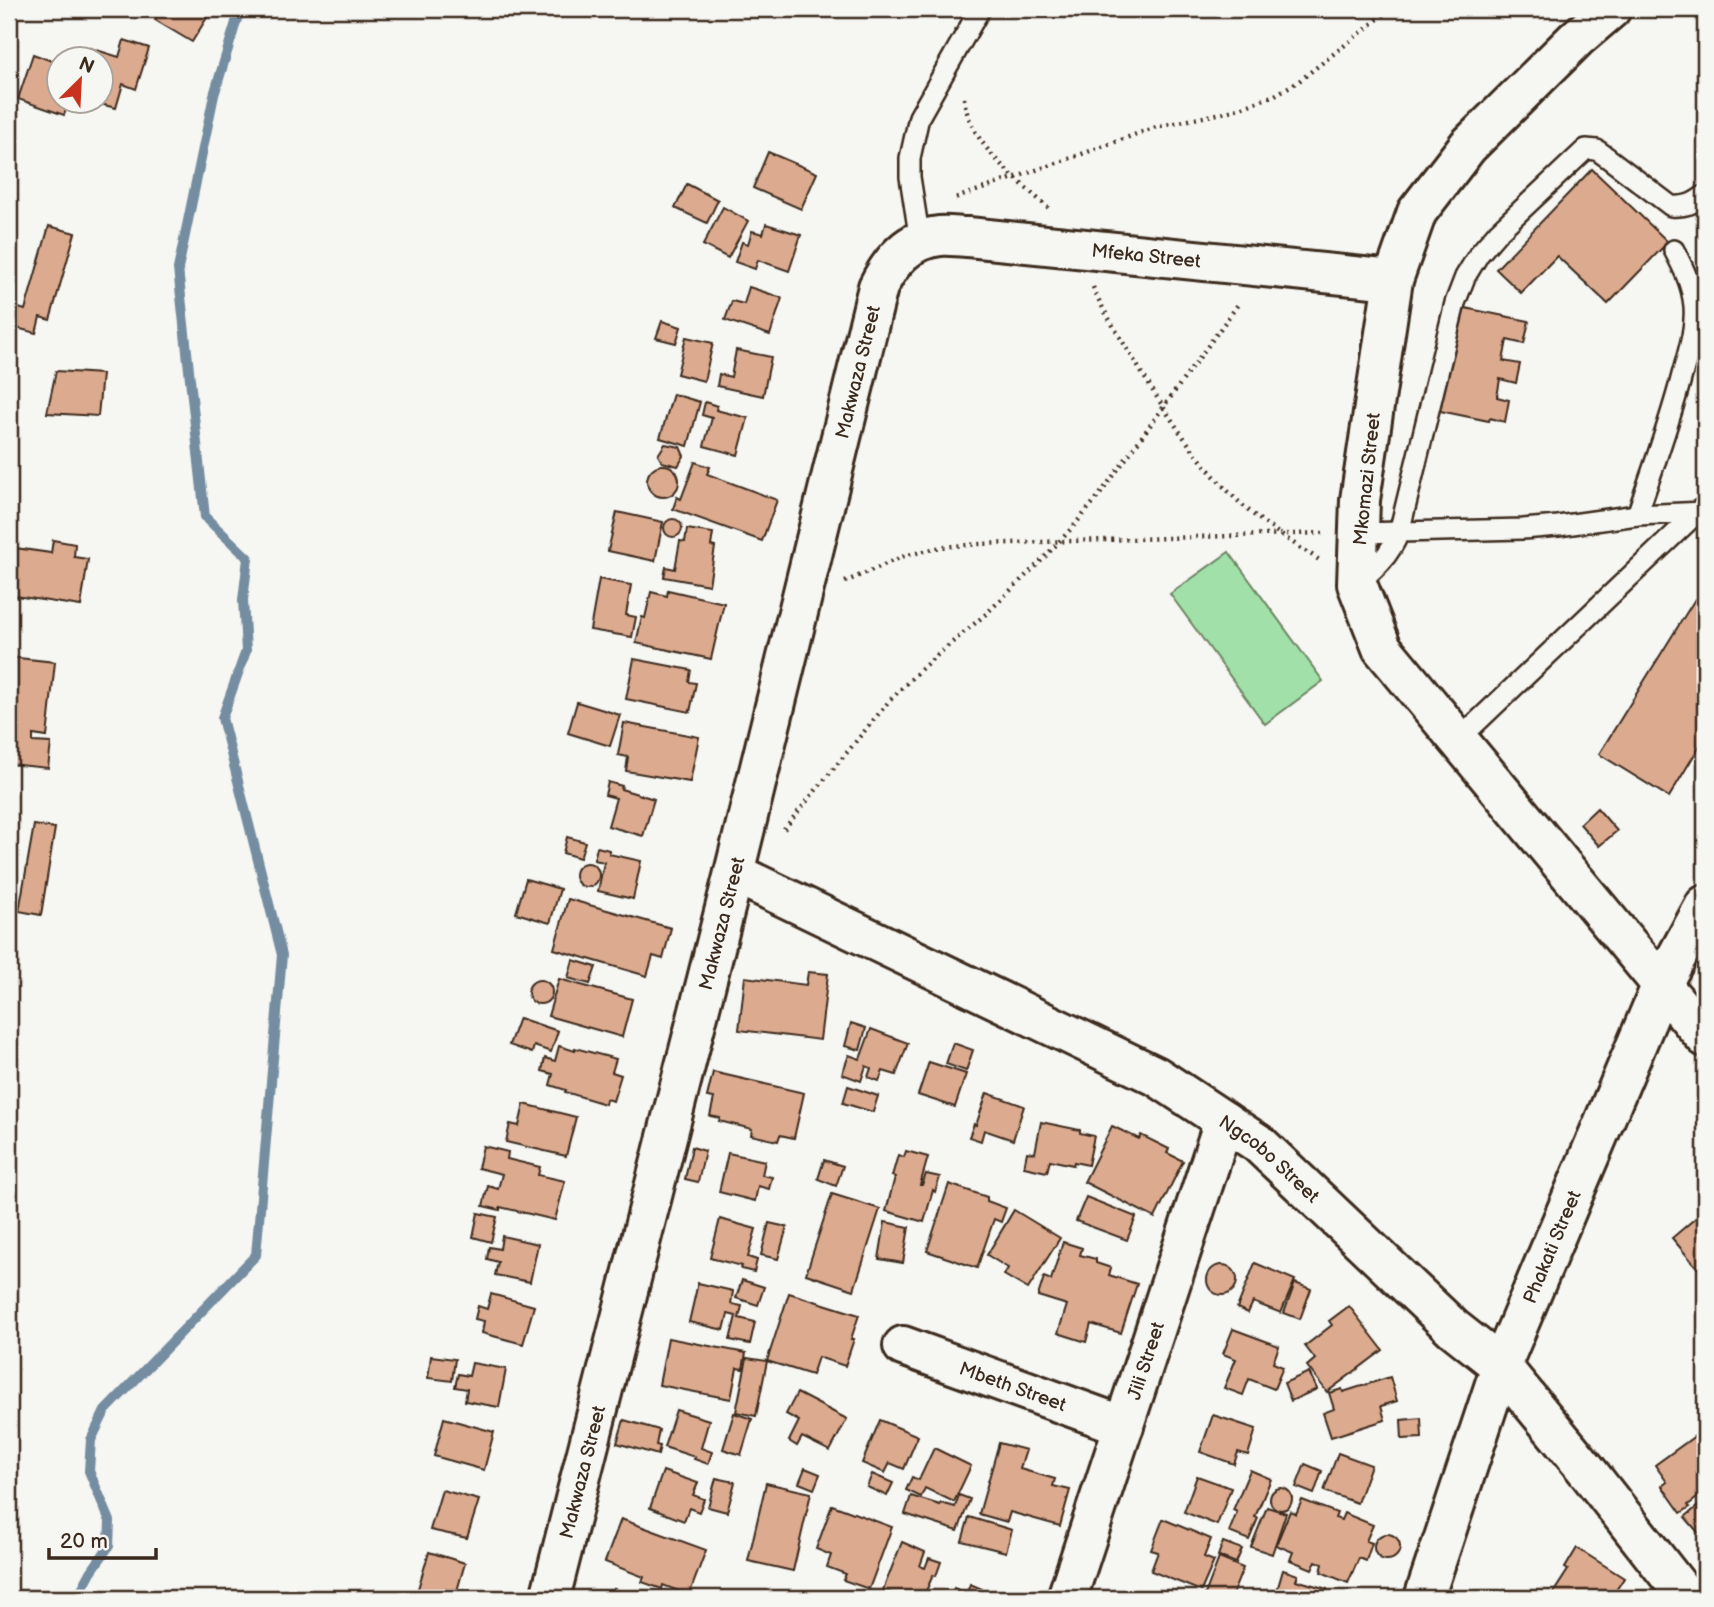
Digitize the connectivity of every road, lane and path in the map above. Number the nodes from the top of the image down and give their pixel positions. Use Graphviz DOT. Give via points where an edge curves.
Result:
graph roads {
  1 [pos="980,9"];
  2 [pos="1391,9"];
  3 [pos="1611,9"];
  4 [pos="960,44"];
  5 [pos="1015,177"];
  6 [pos="1705,195"];
  7 [pos="913,235"];
  8 [pos="1081,249"];
  9 [pos="1674,250"];
  10 [pos="1265,267"];
  11 [pos="1393,280"];
  12 [pos="1163,408"];
  13 [pos="1703,510"];
  14 [pos="1637,515"];
  15 [pos="1359,533"];
  16 [pos="1399,533"];
  17 [pos="1281,534"];
  18 [pos="1058,543"];
  19 [pos="1357,584"];
  20 [pos="800,603"];
  21 [pos="1458,740"];
  22 [pos="739,876"];
  23 [pos="1705,905"];
  24 [pos="1662,984"];
  25 [pos="1705,1037"];
  26 [pos="1224,1121"];
  27 [pos="903,1346"];
  28 [pos="1501,1366"];
  29 [pos="1124,1426"];
  30 [pos="550,1598"];
  31 [pos="1068,1598"];
  32 [pos="1424,1598"];
  33 [pos="1687,1598"];
  1 -- 4 [label="lane"];
  2 -- 5 [label="path" via="1275,95 1227,112 1156,127"];
  3 -- 11 [label="street, Mkomazi Street" via="1468,146 1417,212"];
  4 -- 5 [label="path" via="964,105 972,125 983,144"];
  4 -- 7 [label="lane" via="919,117 910,158"];
  5 -- 7 [label="path"];
  5 -- 8 [label="path" via="1062,221"];
  6 -- 16 [label="lane" via="1682,207 1671,206 1597,150 1586,149 1498,232 1465,277 1455,303"];
  7 -- 8 [label="street, Mfeka Street"];
  7 -- 20 [label="street, Makwaza Street" via="878,287"];
  8 -- 10 [label="street, Mfeka Street"];
  8 -- 12 [label="path" via="1097,296"];
  9 -- 14 [label="lane" via="1692,293 1693,330 1672,412"];
  10 -- 11 [label="street, Mfeka Street"];
  10 -- 12 [label="path"];
  11 -- 15 [label="street, Mkomazi Street"];
  12 -- 17 [label="path" via="1236,500"];
  12 -- 18 [label="path"];
  13 -- 14 [label="lane"];
  13 -- 21 [label="lane"];
  14 -- 16 [label="lane" via="1523,529"];
  15 -- 16 [label="lane"];
  15 -- 17 [label="path"];
  15 -- 19 [label="street, Mkomazi Street"];
  16 -- 19 [label="lane" via="1382,561"];
  17 -- 18 [label="path"];
  17 -- 19 [label="path"];
  18 -- 20 [label="path" via="941,547 867,571"];
  18 -- 22 [label="path" via="988,614 922,667 890,700"];
  19 -- 21 [label="street, Mkomazi Street" via="1382,648"];
  20 -- 22 [label="street, Makwaza Street"];
  21 -- 24 [label="street, Mkomazi Street"];
  22 -- 26 [label="street, Ngcobo Street" via="1156,1076"];
  22 -- 30 [label="street, Makwaza Street"];
  23 -- 24 [label="street, Phakati Street"];
  24 -- 25 [label="street, Mkomazi Street"];
  24 -- 28 [label="street, Phakati Street"];
  26 -- 28 [label="street, Ngcobo Street" via="1259,1144 1453,1328"];
  26 -- 29 [label="street, Jili Street"];
  27 -- 29 [label="street, Mbeth Street"];
  28 -- 32 [label="street, Phakati Street"];
  28 -- 33 [label="street, Ngcobo Street"];
  29 -- 31 [label="street, Jili Street"];
}
